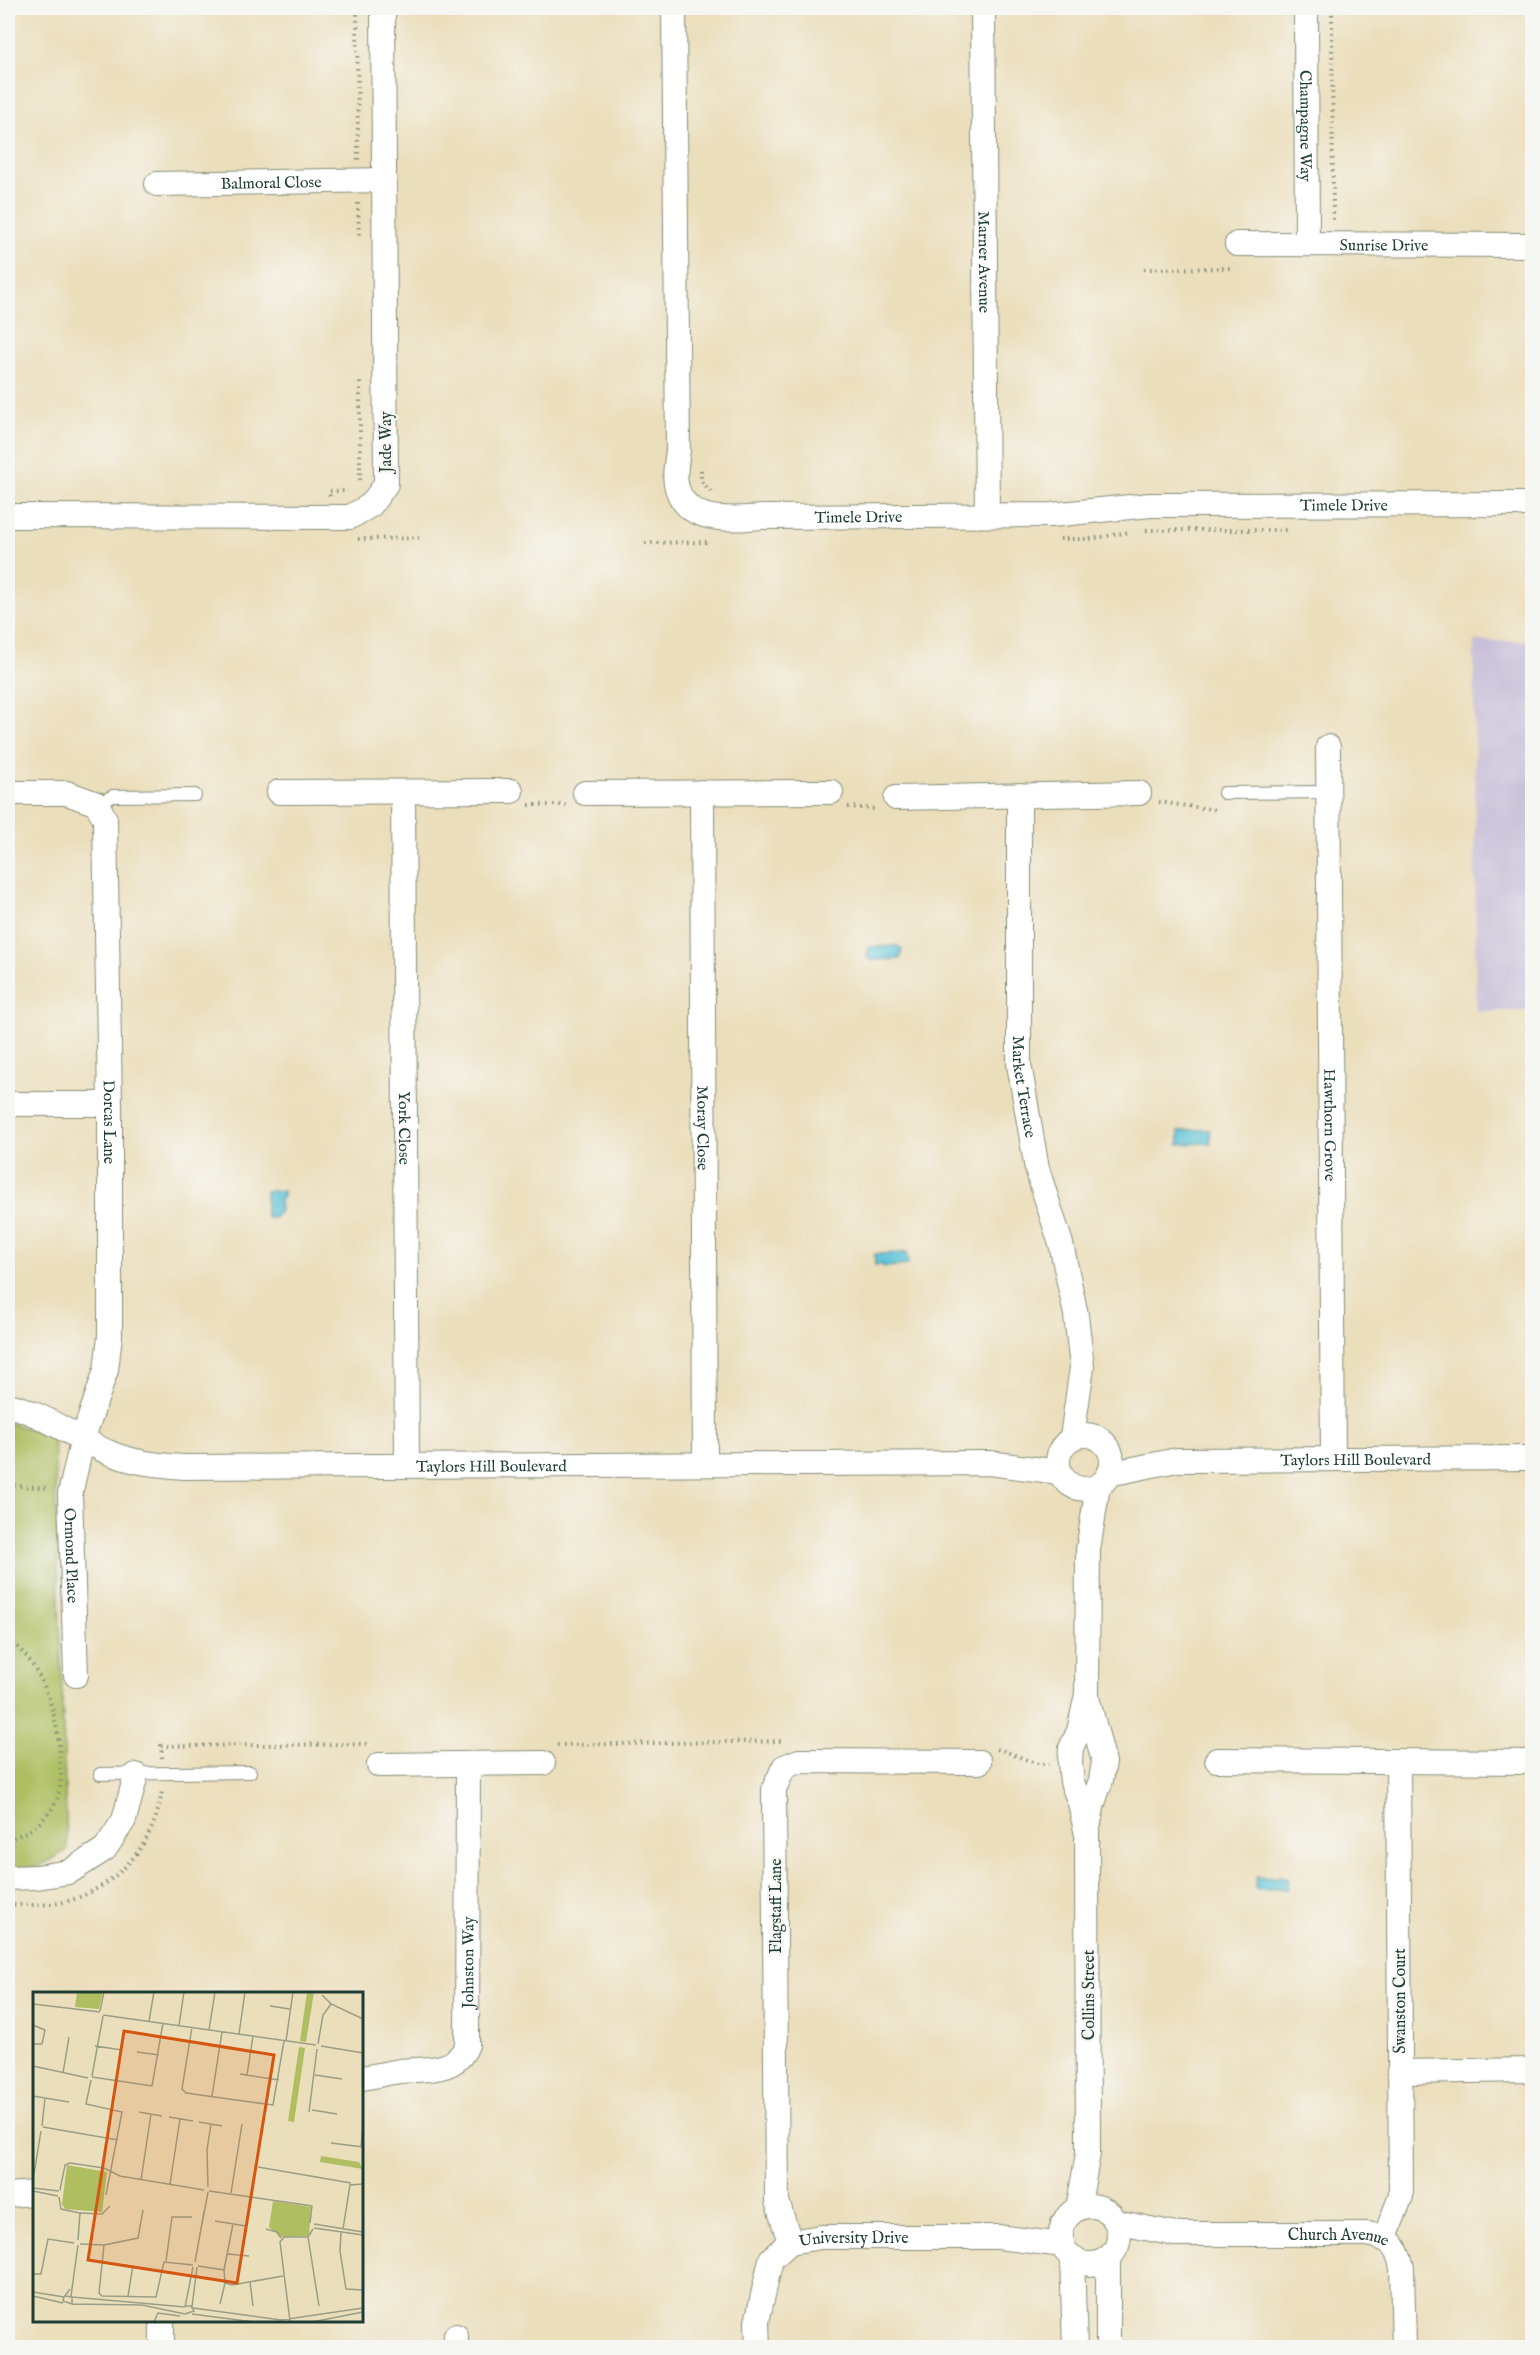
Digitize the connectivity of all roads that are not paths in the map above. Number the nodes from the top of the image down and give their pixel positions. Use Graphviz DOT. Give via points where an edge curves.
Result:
graph roads {
  1 [pos="383,8"];
  2 [pos="674,8"];
  3 [pos="982,8"];
  4 [pos="1306,8"];
  5 [pos="384,180"];
  6 [pos="157,184"];
  7 [pos="1237,244"];
  8 [pos="1307,244"];
  9 [pos="1533,245"];
  10 [pos="1533,504"];
  11 [pos="987,515"];
  12 [pos="8,516"];
  13 [pos="1328,747"];
  14 [pos="511,791"];
  15 [pos="279,792"];
  16 [pos="404,792"];
  17 [pos="702,792"];
  18 [pos="831,792"];
  19 [pos="1329,792"];
  20 [pos="8,793"];
  21 [pos="1139,793"];
  22 [pos="1224,793"];
  23 [pos="195,795"];
  24 [pos="1019,795"];
  25 [pos="896,798"];
  26 [pos="576,799"];
  27 [pos="97,804"];
  28 [pos="8,1104"];
  29 [pos="110,1104"];
  30 [pos="8,1405"];
  31 [pos="83,1438"];
  32 [pos="1078,1455"];
  33 [pos="1533,1458"];
  34 [pos="1333,1459"];
  35 [pos="1177,1460"];
  36 [pos="705,1464"];
  37 [pos="406,1465"];
  38 [pos="1103,1480"];
  39 [pos="1088,1550"];
  40 [pos="76,1675"];
  41 [pos="1087,1694"];
  42 [pos="1217,1760"];
  43 [pos="1398,1761"];
  44 [pos="979,1762"];
  45 [pos="1533,1762"];
  46 [pos="543,1763"];
  47 [pos="468,1764"];
  48 [pos="379,1765"];
  49 [pos="250,1772"];
  50 [pos="100,1774"];
  51 [pos="136,1775"];
  52 [pos="1087,1835"];
  53 [pos="8,1878"];
  54 [pos="1533,2070"];
  55 [pos="1399,2072"];
  56 [pos="363,2078"];
  57 [pos="1088,2154"];
  58 [pos="33,2193"];
  59 [pos="8,2195"];
  60 [pos="1069,2233"];
  61 [pos="1111,2233"];
  62 [pos="1385,2237"];
  63 [pos="790,2242"];
  64 [pos="162,2322"];
  65 [pos="162,2348"];
  66 [pos="758,2348"];
  67 [pos="1075,2348"];
  68 [pos="1108,2348"];
  69 [pos="1404,2348"];
  1 -- 5 [label="street, Jade Way"];
  2 -- 11 [label="street, Timele Drive" via="676,471 677,488 686,504 702,516 723,519"];
  3 -- 11 [label="street, Marner Avenue"];
  4 -- 8 [label="street, Champagne Way"];
  5 -- 6 [label="street, Balmoral Close"];
  5 -- 12 [label="street, Jade Way" via="386,484 371,504 350,517"];
  7 -- 8 [label="street, Sunrise Drive"];
  8 -- 9 [label="street, Sunrise Drive"];
  10 -- 11 [label="street, Timele Drive" via="1150,505 1051,515"];
  13 -- 19 [label="street, Hawthorn Grove"];
  14 -- 16 [label="street"];
  15 -- 16 [label="street"];
  16 -- 37 [label="street, York Close"];
  17 -- 18 [label="street"];
  17 -- 26 [label="street"];
  17 -- 36 [label="street, Moray Close"];
  19 -- 22 [label="lane"];
  19 -- 34 [label="street, Hawthorn Grove"];
  20 -- 27 [label="street" via="67,793"];
  21 -- 24 [label="street"];
  23 -- 27 [label="lane" via="113,796"];
  24 -- 25 [label="street"];
  24 -- 32 [label="street, Market Terrace" via="1019,1064 1037,1169 1061,1244 1076,1315 1082,1373"];
  27 -- 29 [label="street, Dorcas Lane" via="105,819"];
  28 -- 29 [label="street"];
  29 -- 31 [label="street, Dorcas Lane" via="110,1336 106,1371"];
  30 -- 31 [label="street, Taylors Hill Boulevard"];
  31 -- 37 [label="street, Taylors Hill Boulevard" via="110,1453 143,1464"];
  31 -- 40 [label="street, Ormond Place" via="70,1491"];
  32 -- 35 [label="street, Taylors Hill Boulevard"];
  32 -- 36 [label="street, Taylors Hill Boulevard" via="989,1462"];
  32 -- 38 [label="street, Collins Street" via="1112,1460"];
  32 -- 38 [label="street, Taylors Hill Boulevard" via="1082,1489"];
  32 -- 39 [label="street, Collins Street"];
  33 -- 34 [label="street, Taylors Hill Boulevard"];
  34 -- 35 [label="street, Taylors Hill Boulevard"];
  35 -- 38 [label="street, Taylors Hill Boulevard"];
  36 -- 37 [label="street, Taylors Hill Boulevard"];
  38 -- 39 [label="street, Collins Street"];
  39 -- 41 [label="street, Collins Street"];
  41 -- 52 [label="street, Collins Street" via="1104,1762"];
  41 -- 52 [label="street, Collins Street" via="1070,1763"];
  42 -- 43 [label="street"];
  43 -- 45 [label="street"];
  43 -- 55 [label="street, Swanston Court"];
  44 -- 63 [label="street, Flagstaff Lane" via="799,1761 784,1767 774,1789 777,2201"];
  46 -- 47 [label="street"];
  47 -- 48 [label="street"];
  47 -- 56 [label="street, Johnston Way" via="467,2045 463,2055 449,2065"];
  49 -- 51 [label="lane"];
  50 -- 51 [label="lane"];
  51 -- 53 [label="street" via="124,1820 105,1849 69,1872"];
  52 -- 57 [label="street, Collins Street"];
  54 -- 55 [label="street"];
  55 -- 62 [label="street, Swanston Court" via="1401,2196"];
  57 -- 60 [label="street, Collins Street"];
  57 -- 61 [label="street, Collins Street"];
  58 -- 59 [label="street"];
  60 -- 61 [label="street" via="1086,2206"];
  60 -- 61 [label="street" via="1090,2264"];
  60 -- 63 [label="street, University Drive" via="821,2237"];
  60 -- 67 [label="street, Collins Street"];
  61 -- 62 [label="street, Church Avenue"];
  61 -- 68 [label="street, Collins Street"];
  62 -- 69 [label="street, Church Avenue" via="1400,2255"];
  63 -- 66 [label="street, University Drive" via="771,2259 758,2322"];
  64 -- 65 [label="street"];
}
